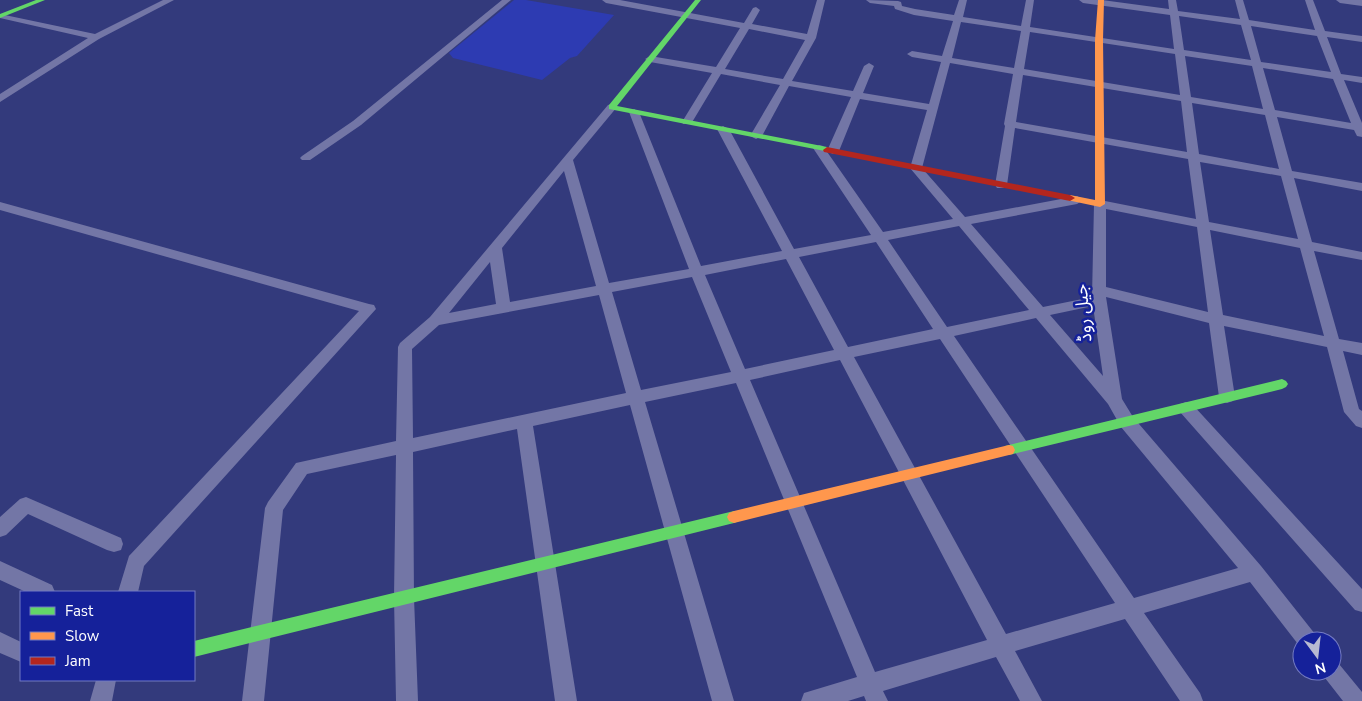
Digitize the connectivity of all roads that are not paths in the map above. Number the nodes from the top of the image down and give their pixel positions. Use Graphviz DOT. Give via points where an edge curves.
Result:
graph roads {
  1 [pos="42,0"];
  2 [pos="170,0"];
  3 [pos="508,0"];
  4 [pos="606,0"];
  5 [pos="698,0"];
  6 [pos="821,0"];
  7 [pos="870,0"];
  8 [pos="964,0"];
  9 [pos="1030,0"];
  10 [pos="1083,0"];
  11 [pos="1240,0"];
  12 [pos="1309,0"];
  13 [pos="1340,0"];
  14 [pos="1101,1"];
  15 [pos="625,2"];
  16 [pos="898,2"];
  17 [pos="1362,3"];
  18 [pos="1173,6"];
  19 [pos="756,10"];
  20 [pos="0,16"];
  21 [pos="684,16"];
  22 [pos="958,19"];
  23 [pos="1245,22"];
  24 [pos="744,26"];
  25 [pos="1025,29"];
  26 [pos="1322,33"];
  27 [pos="96,37"];
  28 [pos="811,38"];
  29 [pos="1362,39"];
  30 [pos="1099,40"];
  31 [pos="1179,52"];
  32 [pos="912,54"];
  33 [pos="650,59"];
  34 [pos="946,60"];
  35 [pos="1256,64"];
  36 [pos="869,66"];
  37 [pos="1018,71"];
  38 [pos="719,72"];
  39 [pos="1337,76"];
  40 [pos="1362,80"];
  41 [pos="785,83"];
  42 [pos="1099,85"];
  43 [pos="858,95"];
  44 [pos="0,99"];
  45 [pos="1186,99"];
  46 [pos="612,107"];
  47 [pos="933,108"];
  48 [pos="634,112"];
  49 [pos="1270,113"];
  50 [pos="687,122"];
  51 [pos="1010,124"];
  52 [pos="723,129"];
  53 [pos="1361,131"];
  54 [pos="756,136"];
  55 [pos="1100,140"];
  56 [pos="826,150"];
  57 [pos="1194,157"];
  58 [pos="306,158"];
  59 [pos="567,160"];
  60 [pos="916,168"];
  61 [pos="1286,173"];
  62 [pos="1001,184"];
  63 [pos="1362,187"];
  64 [pos="1077,200"];
  65 [pos="1100,204"];
  66 [pos="0,206"];
  67 [pos="962,222"];
  68 [pos="1203,225"];
  69 [pos="879,237"];
  70 [pos="1306,245"];
  71 [pos="494,247"];
  72 [pos="790,254"];
  73 [pos="1362,256"];
  74 [pos="697,272"];
  75 [pos="604,289"];
  76 [pos="1099,295"];
  77 [pos="504,308"];
  78 [pos="1040,313"];
  79 [pos="1216,319"];
  80 [pos="434,322"];
  81 [pos="944,333"];
  82 [pos="1333,343"];
  83 [pos="1362,349"];
  84 [pos="844,354"];
  85 [pos="740,376"];
  86 [pos="1282,384"];
  87 [pos="1227,397"];
  88 [pos="636,398"];
  89 [pos="1114,400"];
  90 [pos="1186,408"];
  91 [pos="524,421"];
  92 [pos="1362,421"];
  93 [pos="1127,422"];
  94 [pos="405,446"];
  95 [pos="1022,448"];
  96 [pos="909,475"];
  97 [pos="794,503"];
  98 [pos="0,529"];
  99 [pos="674,532"];
  100 [pos="114,544"];
  101 [pos="545,564"];
  102 [pos="0,570"];
  103 [pos="1254,572"];
  104 [pos="44,591"];
  105 [pos="128,591"];
  106 [pos="404,598"];
  107 [pos="1362,603"];
  108 [pos="1130,608"];
  109 [pos="1300,631"];
  110 [pos="261,633"];
  111 [pos="0,642"];
  112 [pos="1001,646"];
  113 [pos="195,649"];
  114 [pos="20,652"];
  115 [pos="106,681"];
  116 [pos="1340,681"];
  117 [pos="873,693"];
  118 [pos="101,701"];
  119 [pos="253,701"];
  120 [pos="407,701"];
  121 [pos="566,701"];
  122 [pos="723,701"];
  123 [pos="812,701"];
  124 [pos="1031,701"];
  125 [pos="1192,701"];
  126 [pos="1356,701"];
  1 -- 20 [label="street"];
  2 -- 27 [label="street"];
  3 -- 58 [label="street" via="364,117"];
  4 -- 15 [label="street"];
  5 -- 21 [label="street"];
  6 -- 28 [label="street"];
  7 -- 16 [label="street"];
  8 -- 22 [label="street"];
  9 -- 25 [label="street"];
  10 -- 14 [label="street"];
  11 -- 23 [label="street"];
  12 -- 26 [label="street"];
  13 -- 17 [label="street"];
  14 -- 18 [label="street"];
  14 -- 30 [label="street, جیل روڈ"];
  15 -- 21 [label="street"];
  16 -- 22 [label="street" via="898,8"];
  18 -- 23 [label="street"];
  18 -- 31 [label="street"];
  19 -- 24 [label="street"];
  20 -- 27 [label="street"];
  21 -- 24 [label="street"];
  21 -- 33 [label="street"];
  22 -- 25 [label="street"];
  22 -- 34 [label="street"];
  23 -- 26 [label="street"];
  23 -- 35 [label="street"];
  24 -- 28 [label="street"];
  24 -- 38 [label="street"];
  25 -- 30 [label="street"];
  25 -- 37 [label="street"];
  26 -- 29 [label="street"];
  26 -- 39 [label="street"];
  27 -- 44 [label="street"];
  28 -- 41 [label="street"];
  30 -- 31 [label="street"];
  30 -- 42 [label="street, جیل روڈ"];
  31 -- 35 [label="street"];
  31 -- 45 [label="street"];
  32 -- 34 [label="street"];
  33 -- 38 [label="street"];
  33 -- 46 [label="street"];
  34 -- 37 [label="street"];
  34 -- 47 [label="street"];
  35 -- 39 [label="street"];
  35 -- 49 [label="street"];
  36 -- 43 [label="street"];
  37 -- 42 [label="street"];
  37 -- 51 [label="street"];
  38 -- 41 [label="street"];
  38 -- 50 [label="street"];
  39 -- 40 [label="street"];
  39 -- 53 [label="street"];
  41 -- 43 [label="street"];
  41 -- 54 [label="street"];
  42 -- 45 [label="street"];
  42 -- 55 [label="street, جیل روڈ"];
  43 -- 47 [label="street"];
  43 -- 56 [label="street"];
  45 -- 49 [label="street"];
  45 -- 57 [label="street"];
  46 -- 48 [label="street"];
  46 -- 59 [label="street"];
  47 -- 60 [label="street"];
  48 -- 50 [label="street"];
  48 -- 74 [label="street"];
  49 -- 53 [label="street"];
  49 -- 61 [label="street"];
  50 -- 52 [label="street"];
  51 -- 55 [label="street"];
  51 -- 62 [label="street"];
  52 -- 54 [label="street"];
  52 -- 72 [label="street"];
  54 -- 56 [label="street"];
  55 -- 57 [label="street"];
  55 -- 65 [label="street, جیل روڈ"];
  56 -- 60 [label="street"];
  56 -- 69 [label="street"];
  57 -- 61 [label="street"];
  57 -- 68 [label="street"];
  59 -- 71 [label="street"];
  59 -- 75 [label="street"];
  60 -- 62 [label="street"];
  60 -- 67 [label="street"];
  61 -- 63 [label="street"];
  61 -- 70 [label="street"];
  62 -- 64 [label="street"];
  64 -- 65 [label="street"];
  64 -- 67 [label="street"];
  65 -- 68 [label="street"];
  65 -- 76 [label="street, جیل روڈ"];
  66 -- 105 [label="street" via="370,309 136,562"];
  67 -- 69 [label="street"];
  67 -- 78 [label="street"];
  68 -- 70 [label="street"];
  68 -- 79 [label="street"];
  69 -- 72 [label="street"];
  69 -- 81 [label="street"];
  70 -- 73 [label="street"];
  70 -- 82 [label="street"];
  71 -- 77 [label="street"];
  71 -- 80 [label="street"];
  72 -- 74 [label="street"];
  72 -- 84 [label="street"];
  74 -- 75 [label="street"];
  74 -- 85 [label="street"];
  75 -- 77 [label="street"];
  75 -- 88 [label="street"];
  76 -- 78 [label="street"];
  76 -- 79 [label="street"];
  76 -- 89 [label="street, جیل روڈ"];
  77 -- 80 [label="street"];
  78 -- 81 [label="street"];
  78 -- 89 [label="street"];
  79 -- 82 [label="street"];
  79 -- 87 [label="street"];
  80 -- 94 [label="street" via="405,347"];
  81 -- 84 [label="street"];
  81 -- 95 [label="street"];
  82 -- 83 [label="street"];
  82 -- 92 [label="street" via="1352,412"];
  84 -- 85 [label="street"];
  84 -- 96 [label="street"];
  85 -- 88 [label="street"];
  85 -- 97 [label="street"];
  86 -- 87 [label="street"];
  87 -- 90 [label="street"];
  88 -- 91 [label="street"];
  88 -- 99 [label="street"];
  89 -- 93 [label="street, جیل روڈ"];
  90 -- 93 [label="street"];
  90 -- 107 [label="street"];
  91 -- 94 [label="street"];
  91 -- 101 [label="street"];
  93 -- 95 [label="street"];
  93 -- 103 [label="street, جیل روڈ"];
  94 -- 106 [label="street"];
  94 -- 110 [label="street" via="302,468 274,508"];
  95 -- 96 [label="street"];
  95 -- 108 [label="street"];
  96 -- 97 [label="street"];
  96 -- 112 [label="street"];
  97 -- 99 [label="street"];
  97 -- 117 [label="street"];
  98 -- 100 [label="street" via="26,505"];
  99 -- 101 [label="street"];
  99 -- 122 [label="street"];
  101 -- 106 [label="street"];
  101 -- 121 [label="street"];
  102 -- 104 [label="street"];
  103 -- 108 [label="street"];
  103 -- 109 [label="street, جیل روڈ"];
  106 -- 110 [label="street"];
  106 -- 120 [label="street"];
  108 -- 112 [label="street"];
  108 -- 125 [label="street"];
  110 -- 113 [label="street"];
  110 -- 119 [label="street"];
  111 -- 114 [label="street"];
  112 -- 117 [label="street"];
  112 -- 124 [label="street"];
  115 -- 118 [label="street"];
  116 -- 126 [label="street"];
  117 -- 123 [label="street"];
}
